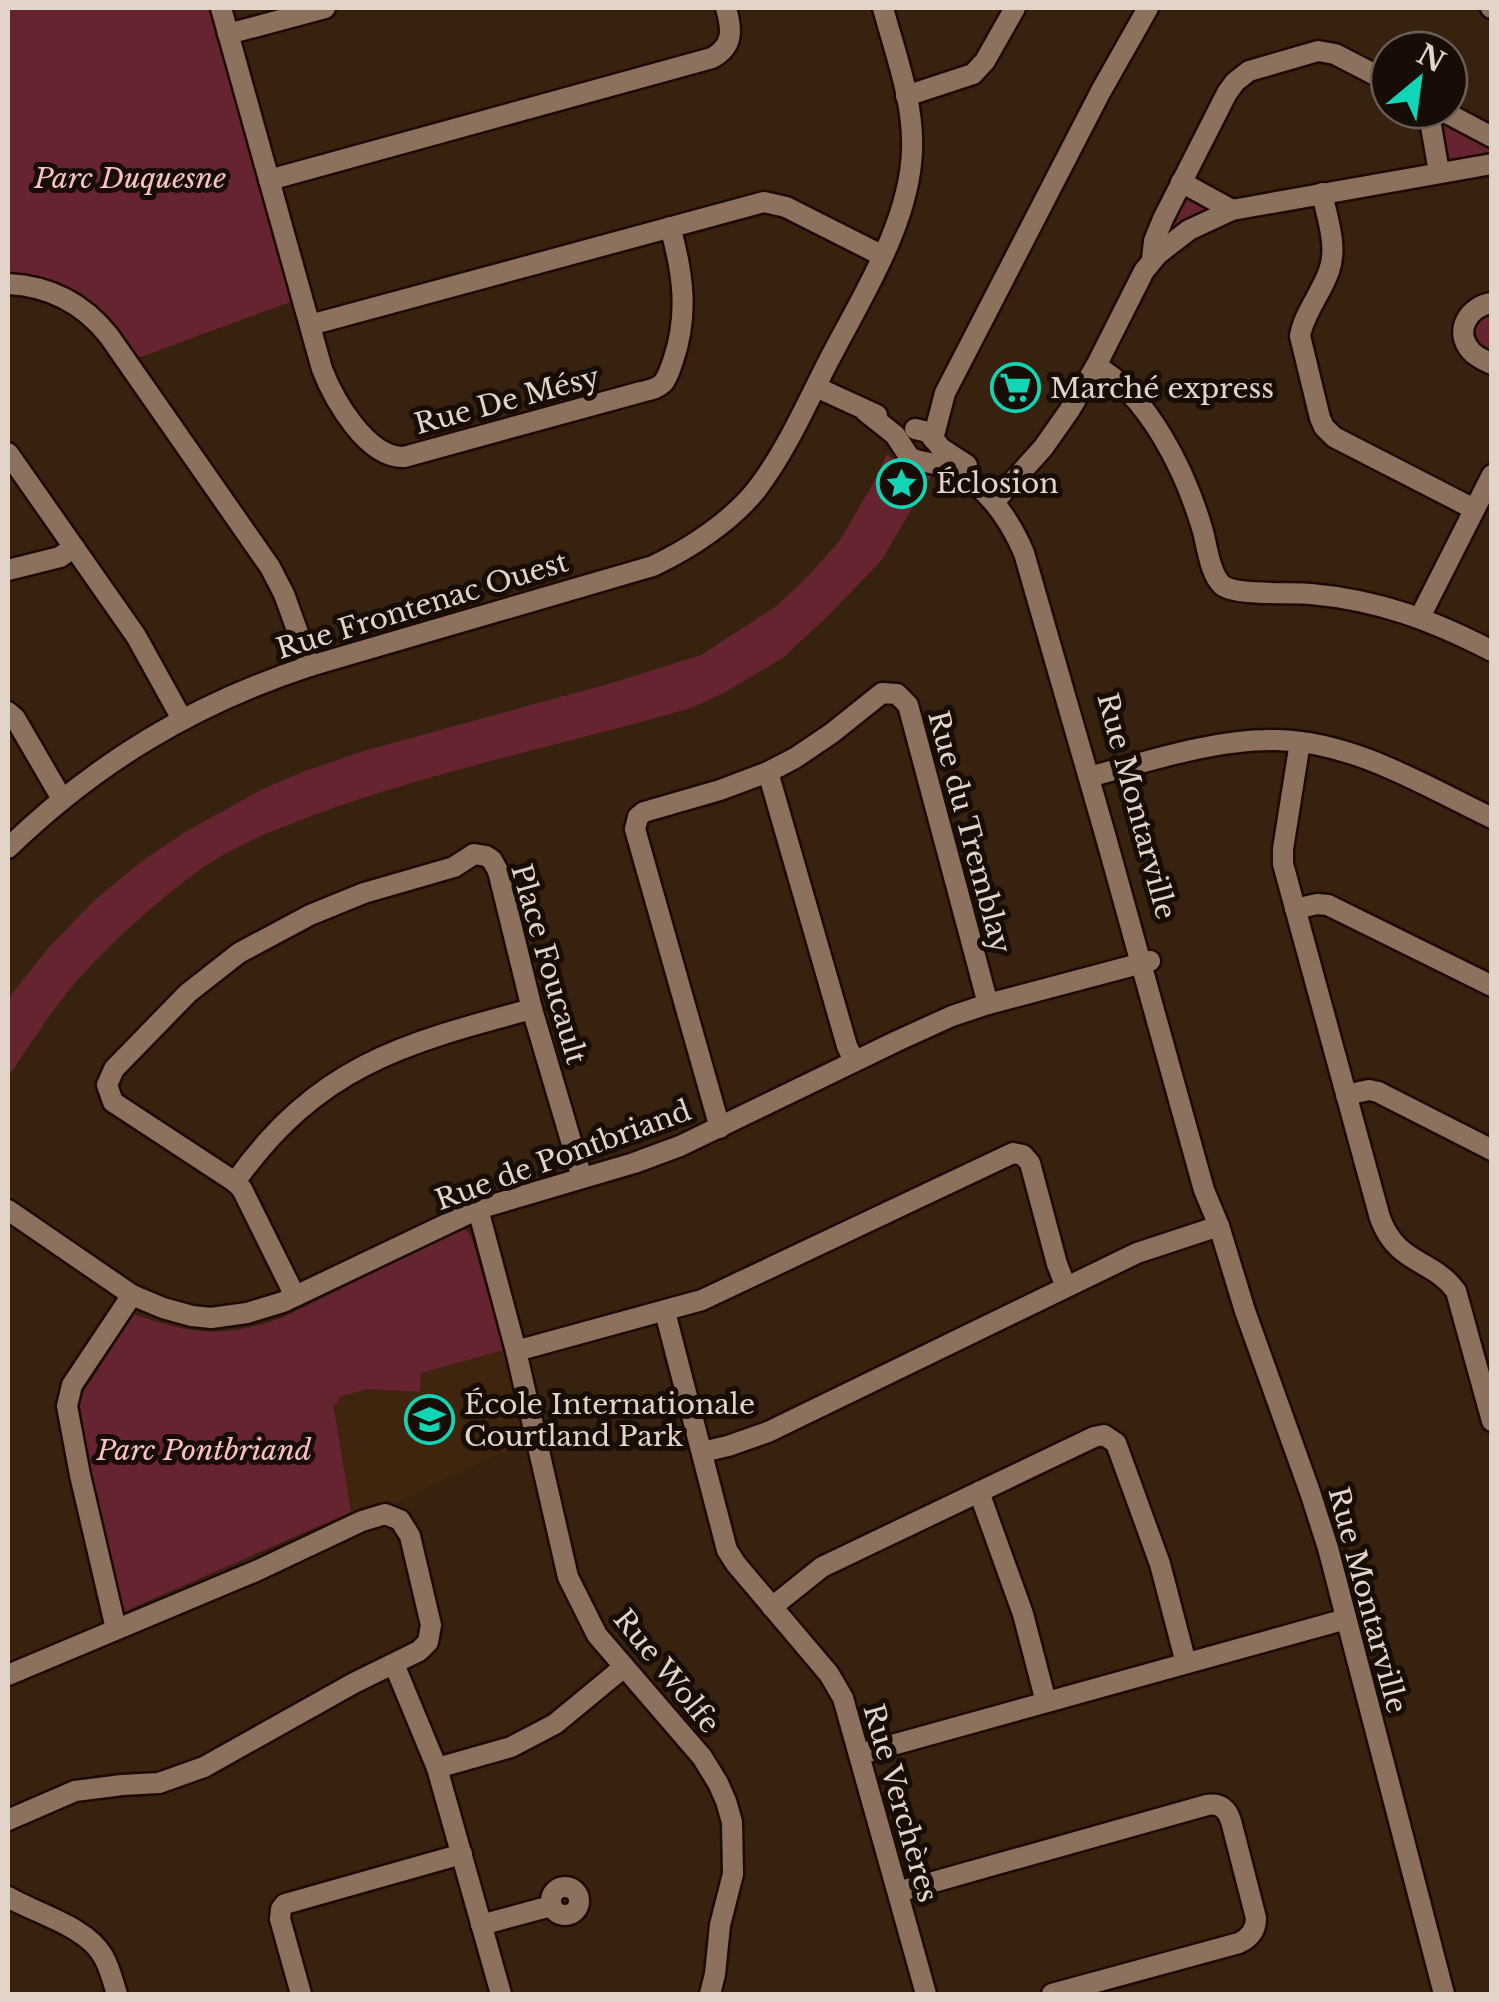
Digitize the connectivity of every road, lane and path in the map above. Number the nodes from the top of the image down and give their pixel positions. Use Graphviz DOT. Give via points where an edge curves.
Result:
graph roads {
  1 [pos="222,8"];
  2 [pos="325,8"];
  3 [pos="726,8"];
  4 [pos="883,8"];
  5 [pos="1015,8"];
  6 [pos="1143,13"];
  7 [pos="228,34"];
  8 [pos="1369,72"];
  9 [pos="906,96"];
  10 [pos="1469,125"];
  11 [pos="1432,130"];
  12 [pos="1492,137"];
  13 [pos="1492,164"];
  14 [pos="1439,172"];
  15 [pos="269,180"];
  16 [pos="1182,182"];
  17 [pos="1322,193"];
  18 [pos="1232,210"];
  19 [pos="670,227"];
  20 [pos="883,256"];
  21 [pos="1152,260"];
  22 [pos="8,284"];
  23 [pos="1492,303"];
  24 [pos="310,325"];
  25 [pos="1492,364"];
  26 [pos="1096,366"];
  27 [pos="816,387"];
  28 [pos="919,441"];
  29 [pos="8,453"];
  30 [pos="1492,474"];
  31 [pos="998,498"];
  32 [pos="1474,509"];
  33 [pos="74,548"];
  34 [pos="8,570"];
  35 [pos="1420,617"];
  36 [pos="1492,650"];
  37 [pos="310,666"];
  38 [pos="8,712"];
  39 [pos="182,719"];
  40 [pos="1300,742"];
  41 [pos="768,772"];
  42 [pos="1094,776"];
  43 [pos="62,799"];
  44 [pos="1488,809"];
  45 [pos="8,848"];
  46 [pos="1295,910"];
  47 [pos="1146,962"];
  48 [pos="1492,986"];
  49 [pos="988,1004"];
  50 [pos="532,1009"];
  51 [pos="854,1061"];
  52 [pos="1346,1095"];
  53 [pos="720,1128"];
  54 [pos="1492,1150"];
  55 [pos="582,1178"];
  56 [pos="235,1182"];
  57 [pos="478,1209"];
  58 [pos="11,1220"];
  59 [pos="1220,1226"];
  60 [pos="1066,1287"];
  61 [pos="132,1295"];
  62 [pos="295,1296"];
  63 [pos="665,1312"];
  64 [pos="516,1351"];
  65 [pos="1492,1421"];
  66 [pos="702,1452"];
  67 [pos="979,1492"];
  68 [pos="772,1607"];
  69 [pos="1346,1619"];
  70 [pos="116,1629"];
  71 [pos="1186,1663"];
  72 [pos="394,1664"];
  73 [pos="624,1667"];
  74 [pos="8,1675"];
  75 [pos="1046,1702"];
  76 [pos="860,1754"];
  77 [pos="437,1768"];
  78 [pos="8,1820"];
  79 [pos="462,1854"];
  80 [pos="898,1892"];
  81 [pos="8,1897"];
  82 [pos="551,1906"];
  83 [pos="481,1925"];
  84 [pos="117,1994"];
  85 [pos="301,1994"];
  86 [pos="501,1994"];
  87 [pos="710,1994"];
  88 [pos="926,1994"];
  89 [pos="1052,1994"];
  90 [pos="1444,1994"];
  1 -- 7 [label="street, Rue De Mésy"];
  2 -- 7 [label="street"];
  3 -- 15 [label="street" via="730,40 712,58"];
  4 -- 9 [label="street, Rue Frontenac Ouest"];
  5 -- 9 [label="street" via="973,74"];
  6 -- 28 [label="street"];
  7 -- 15 [label="street, Rue De Mésy"];
  8 -- 16 [label="street" via="1324,52 1249,72 1229,91"];
  9 -- 20 [label="street, Rue Frontenac Ouest" via="910,170"];
  10 -- 12 [label="street"];
  11 -- 14 [label="street"];
  13 -- 14 [label="street"];
  14 -- 17 [label="street"];
  15 -- 24 [label="street, Rue De Mésy"];
  16 -- 18 [label="street"];
  16 -- 21 [label="street"];
  17 -- 18 [label="street"];
  17 -- 32 [label="street" via="1332,260 1300,341 1324,427"];
  18 -- 21 [label="street" via="1189,230"];
  19 -- 20 [label="street" via="774,203"];
  19 -- 24 [label="street"];
  19 -- 24 [label="street, Rue De Mésy" via="684,299 677,349 662,384 404,457 377,450 342,407"];
  20 -- 27 [label="street, Rue Frontenac Ouest"];
  21 -- 26 [label="street"];
  22 -- 37 [label="street" via="56,294 99,323 270,566"];
  23 -- 25 [label="street" via="1471,312 1463,332 1469,349"];
  26 -- 31 [label="street" via="1053,436"];
  26 -- 35 [label="street" via="1124,388 1168,447 1222,585 1238,592 1346,598"];
  27 -- 28 [label="street, Rue Montarville" via="895,435"];
  27 -- 37 [label="street, Rue Frontenac Ouest" via="756,491 676,555"];
  28 -- 31 [label="street, Rue Montarville"];
  29 -- 33 [label="street"];
  30 -- 32 [label="street"];
  31 -- 42 [label="street, Rue Montarville" via="1024,553"];
  32 -- 35 [label="street"];
  33 -- 34 [label="street"];
  33 -- 39 [label="street" via="146,652"];
  35 -- 36 [label="street"];
  37 -- 39 [label="street, Rue Frontenac Ouest"];
  38 -- 43 [label="street"];
  39 -- 43 [label="street, Rue Frontenac Ouest"];
  40 -- 42 [label="street" via="1228,744"];
  40 -- 44 [label="street" via="1382,765"];
  40 -- 46 [label="street" via="1283,854"];
  41 -- 49 [label="street, Rue du Tremblay" via="832,734 878,696 904,698"];
  41 -- 51 [label="street"];
  41 -- 53 [label="street, Rue du Tremblay" via="644,812 635,825"];
  42 -- 47 [label="street, Rue Montarville"];
  43 -- 45 [label="street, Rue Frontenac Ouest"];
  46 -- 48 [label="street" via="1328,905"];
  46 -- 52 [label="street"];
  47 -- 49 [label="street, Rue de Pontbriand"];
  47 -- 59 [label="street, Rue Montarville"];
  49 -- 51 [label="street, Rue de Pontbriand"];
  50 -- 55 [label="street, Place Foucault"];
  50 -- 56 [label="street" via="434,1036 342,1076 291,1116"];
  50 -- 56 [label="street, Place Foucault" via="496,865 480,854 364,892 239,953 148,1032 107,1085 117,1106"];
  51 -- 53 [label="street, Rue de Pontbriand"];
  52 -- 54 [label="street" via="1378,1092"];
  52 -- 65 [label="street" via="1383,1228 1405,1254 1450,1283 1460,1300"];
  53 -- 55 [label="street, Rue de Pontbriand"];
  55 -- 57 [label="street, Rue de Pontbriand"];
  56 -- 62 [label="street, Place Foucault"];
  57 -- 62 [label="street, Rue de Pontbriand"];
  57 -- 64 [label="street, Rue Wolfe"];
  58 -- 61 [label="street, Rue de Pontbriand"];
  59 -- 60 [label="street" via="1152,1247"];
  59 -- 69 [label="street, Rue Montarville" via="1316,1508"];
  60 -- 63 [label="street" via="1030,1162 1013,1153 739,1284"];
  60 -- 66 [label="street" via="768,1432"];
  61 -- 62 [label="street, Rue de Pontbriand" via="211,1318"];
  61 -- 70 [label="street" via="67,1401"];
  63 -- 64 [label="street"];
  63 -- 66 [label="street, Rue Verchères"];
  64 -- 73 [label="street, Rue Wolfe" via="568,1576 597,1635"];
  66 -- 68 [label="street, Rue Verchères" via="727,1550"];
  67 -- 68 [label="street" via="822,1567"];
  67 -- 71 [label="street" via="1094,1437 1114,1440 1160,1564"];
  67 -- 75 [label="street"];
  68 -- 76 [label="street, Rue Verchères" via="837,1686"];
  69 -- 71 [label="street"];
  69 -- 90 [label="street, Rue Montarville"];
  70 -- 72 [label="street" via="385,1514 400,1520 410,1536 431,1629 422,1648"];
  70 -- 74 [label="street"];
  71 -- 75 [label="street"];
  72 -- 77 [label="street"];
  72 -- 78 [label="street" via="204,1768 159,1783 75,1791"];
  73 -- 77 [label="street" via="555,1724 511,1747"];
  73 -- 87 [label="street, Rue Wolfe" via="702,1757 732,1822 732,1874"];
  75 -- 76 [label="street"];
  76 -- 80 [label="street, Rue Verchères"];
  77 -- 79 [label="street"];
  79 -- 83 [label="street"];
  79 -- 85 [label="street" via="284,1904 280,1919"];
  80 -- 88 [label="street, Rue Verchères"];
  80 -- 89 [label="street" via="1207,1805 1224,1809 1255,1914 1250,1936"];
  81 -- 84 [label="street" via="91,1940"];
  82 -- 83 [label="street"];
  83 -- 86 [label="street"];
}
